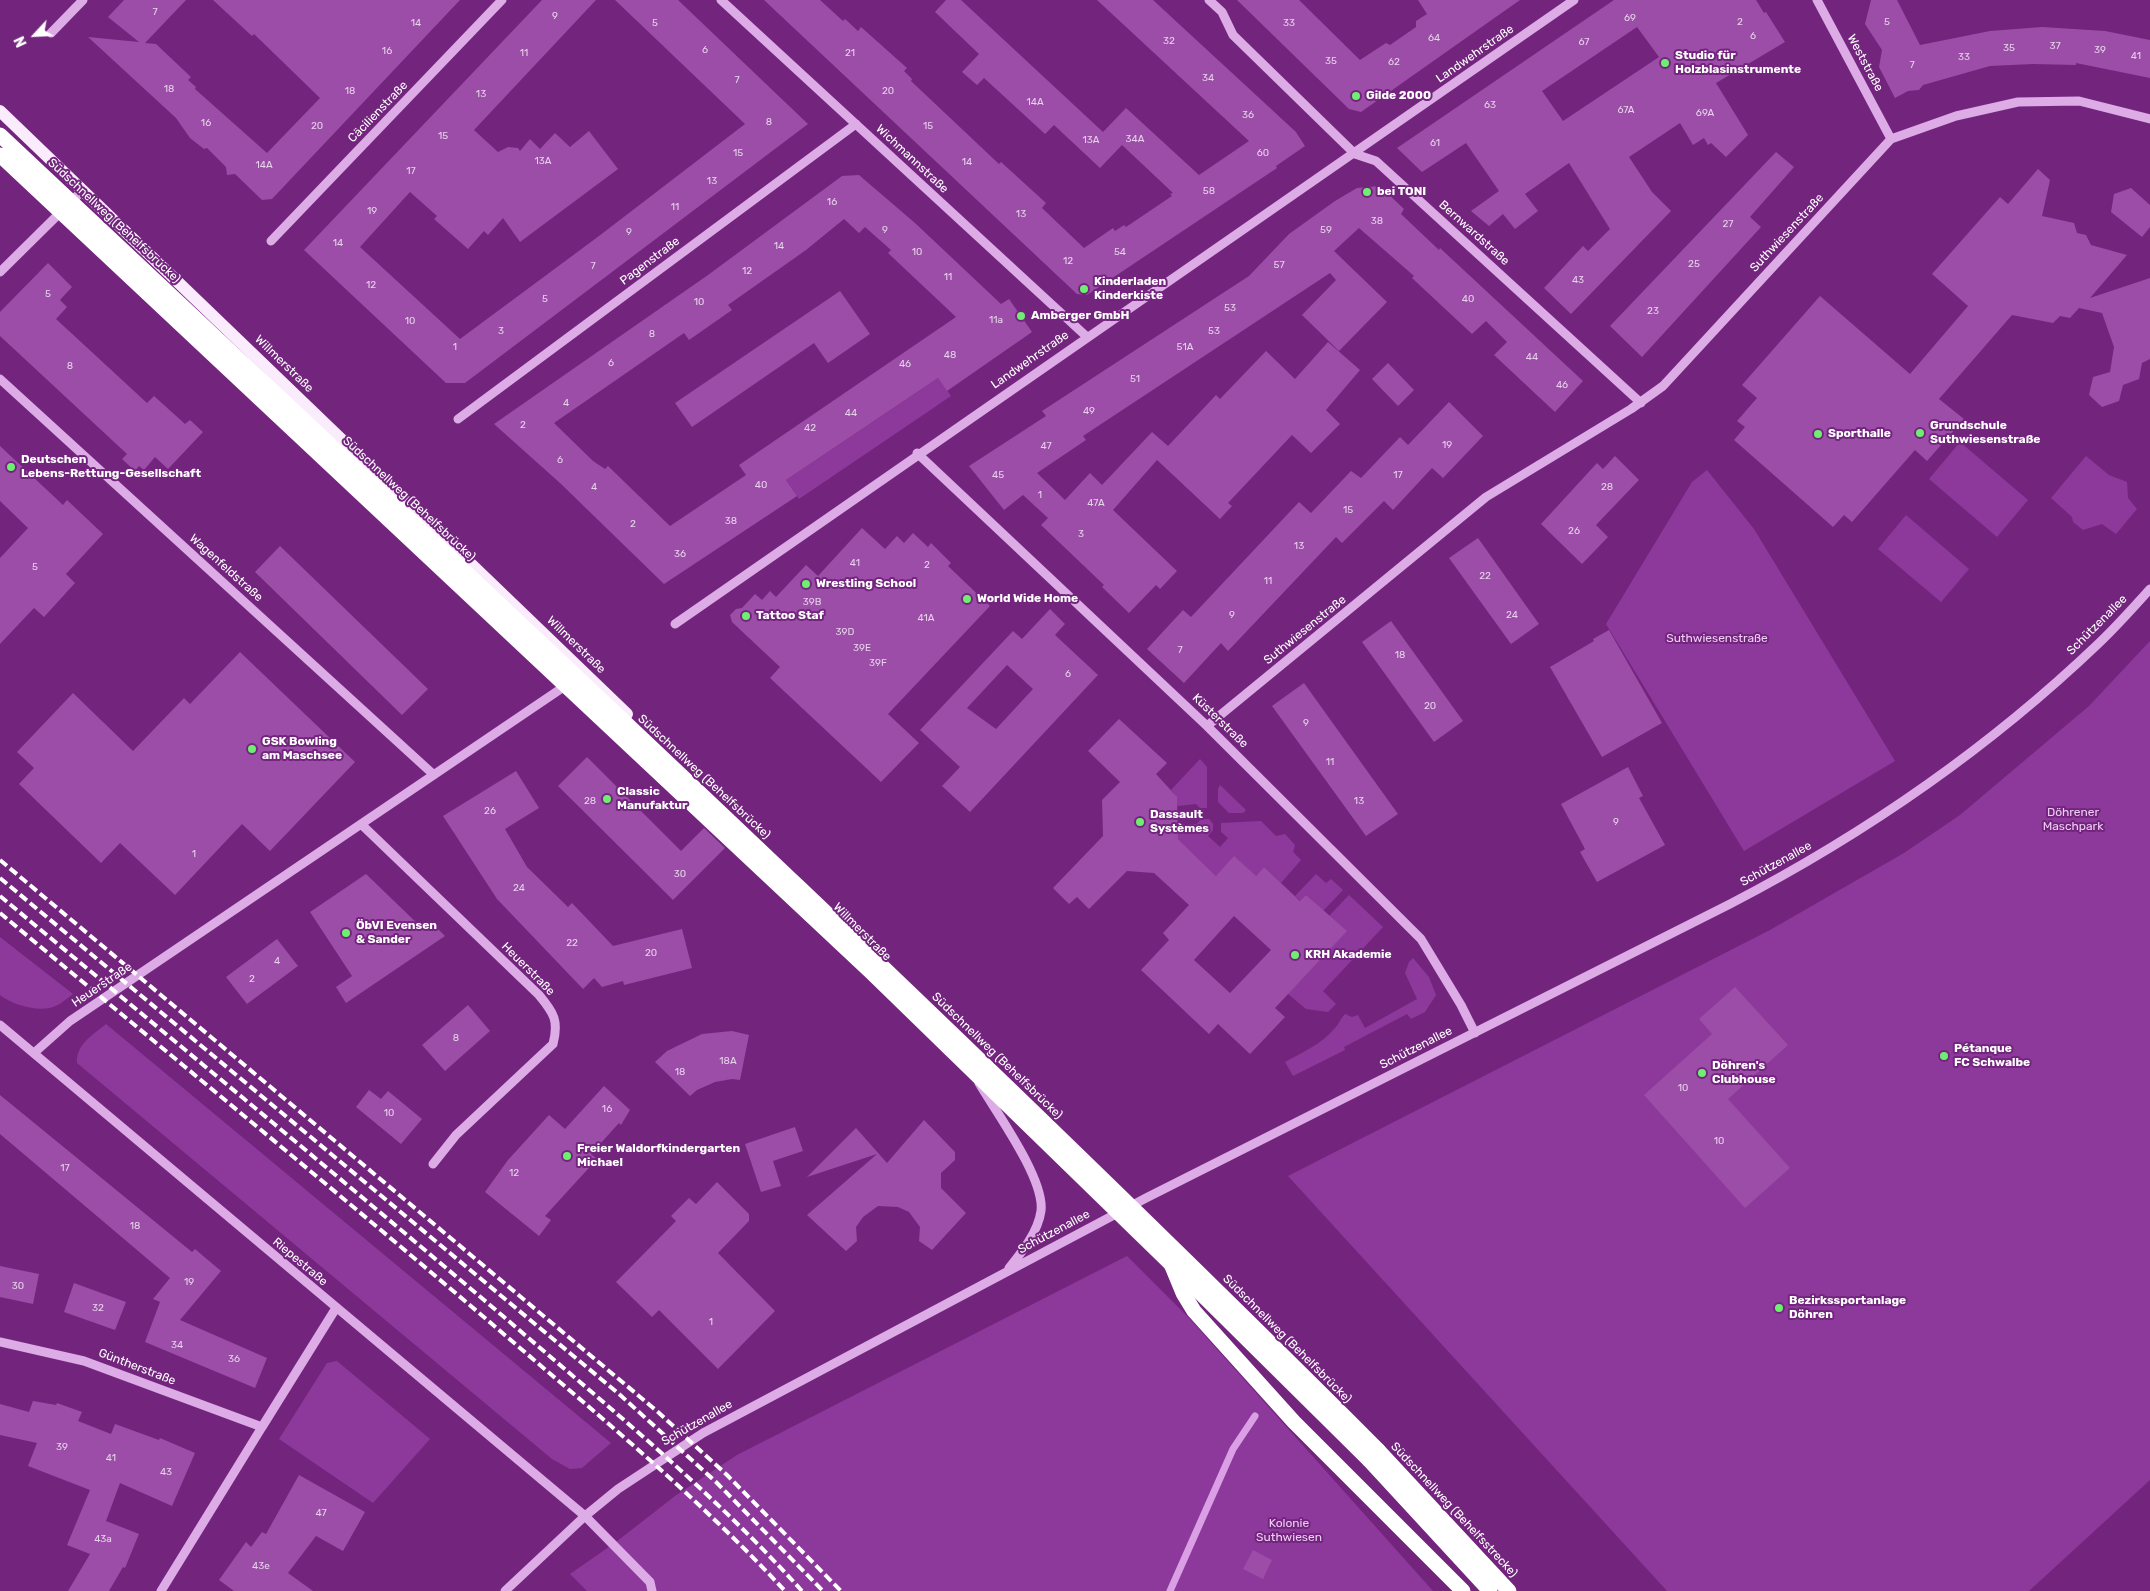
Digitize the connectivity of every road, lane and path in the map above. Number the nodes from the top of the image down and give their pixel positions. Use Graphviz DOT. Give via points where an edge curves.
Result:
graph roads {
  1 [pos="83,0"];
  2 [pos="502,0"];
  3 [pos="721,0"];
  4 [pos="1209,0"];
  5 [pos="1574,0"];
  6 [pos="1817,0"];
  7 [pos="51,34"];
  8 [pos="0,110"];
  9 [pos="2150,119"];
  10 [pos="856,124"];
  11 [pos="0,135"];
  12 [pos="1891,139"];
  13 [pos="1355,154"];
  14 [pos="0,155"];
  15 [pos="83,190"];
  16 [pos="271,241"];
  17 [pos="0,272"];
  18 [pos="1086,336"];
  19 [pos="0,379"];
  20 [pos="1641,403"];
  21 [pos="458,419"];
  22 [pos="917,453"];
  23 [pos="2150,589"];
  24 [pos="675,624"];
  25 [pos="585,672"];
  26 [pos="1207,726"];
  27 [pos="434,775"];
  28 [pos="361,824"];
  29 [pos="0,1025"];
  30 [pos="1475,1033"];
  31 [pos="957,1047"];
  32 [pos="34,1053"];
  33 [pos="433,1164"];
  34 [pos="1120,1211"];
  35 [pos="1006,1272"];
  36 [pos="336,1308"];
  37 [pos="0,1342"];
  38 [pos="262,1428"];
  39 [pos="1373,1455"];
  40 [pos="585,1516"];
  41 [pos="161,1591"];
  42 [pos="505,1591"];
  43 [pos="652,1591"];
  44 [pos="1463,1591"];
  45 [pos="1490,1591"];
  46 [pos="1509,1591"];
  1 -- 7 [label="street"];
  2 -- 16 [label="street, Cäcilienstraße"];
  3 -- 10 [label="street, Wichmannstraße"];
  4 -- 13 [label="street, Bernwardstraße" via="1222,12 1233,35"];
  5 -- 13 [label="street, Landwehrstraße"];
  6 -- 12 [label="street, Weststraße"];
  8 -- 15 [label="main road, Willmerstraße"];
  9 -- 12 [label="street, Suthwiesenstraße" via="2079,101 2018,102 1956,116"];
  10 -- 18 [label="street, Wichmannstraße"];
  10 -- 21 [label="street, Pagenstraße"];
  11 -- 39 [label="highway, Südschnellweg (Behelfsbrücke), bridge" via="880,963 1195,1268"];
  12 -- 20 [label="street, Suthwiesenstraße" via="1664,386"];
  13 -- 18 [label="street, Landwehrstraße"];
  13 -- 20 [label="street, Bernwardstraße" via="1376,161"];
  14 -- 39 [label="highway, bridge" via="871,972"];
  15 -- 17 [label="street"];
  15 -- 25 [label="main road, Willmerstraße"];
  18 -- 22 [label="street, Landwehrstraße"];
  19 -- 27 [label="street, Wagenfeldstraße"];
  20 -- 26 [label="street, Suthwiesenstraße" via="1486,497"];
  22 -- 24 [label="street, Landwehrstraße"];
  22 -- 26 [label="street, Küsterstraße"];
  23 -- 30 [label="street, Schützenallee" via="2098,644 1992,737 1865,825 1751,893"];
  25 -- 27 [label="street, Heuerstraße"];
  25 -- 31 [label="main road, Willmerstraße"];
  26 -- 30 [label="street, Küsterstraße" via="1421,939"];
  27 -- 28 [label="street, Heuerstraße"];
  28 -- 32 [label="street, Heuerstraße" via="70,1021"];
  28 -- 33 [label="street, Heuerstraße" via="539,995 552,1011 557,1028 553,1044 456,1136"];
  29 -- 32 [label="street, Riepestraße"];
  30 -- 34 [label="street, Schützenallee"];
  31 -- 34 [label="main road, Willmerstraße"];
  31 -- 35 [label="street" via="1036,1180 1041,1210 1021,1254"];
  32 -- 36 [label="street, Riepestraße"];
  34 -- 35 [label="street, Schützenallee"];
  34 -- 44 [label="highway" via="1166,1256 1183,1293 1294,1422"];
  35 -- 40 [label="street, Schützenallee" via="749,1408 650,1467"];
  36 -- 38 [label="street"];
  36 -- 40 [label="street, Riepestraße"];
  37 -- 38 [label="street, Güntherstraße" via="84,1361"];
  38 -- 41 [label="street"];
  39 -- 45 [label="highway"];
  39 -- 46 [label="highway, Südschnellweg (Behelfsstrecke)"];
  40 -- 42 [label="street, Schützenallee"];
  40 -- 43 [label="street, Riepestraße" via="650,1582"];
}
